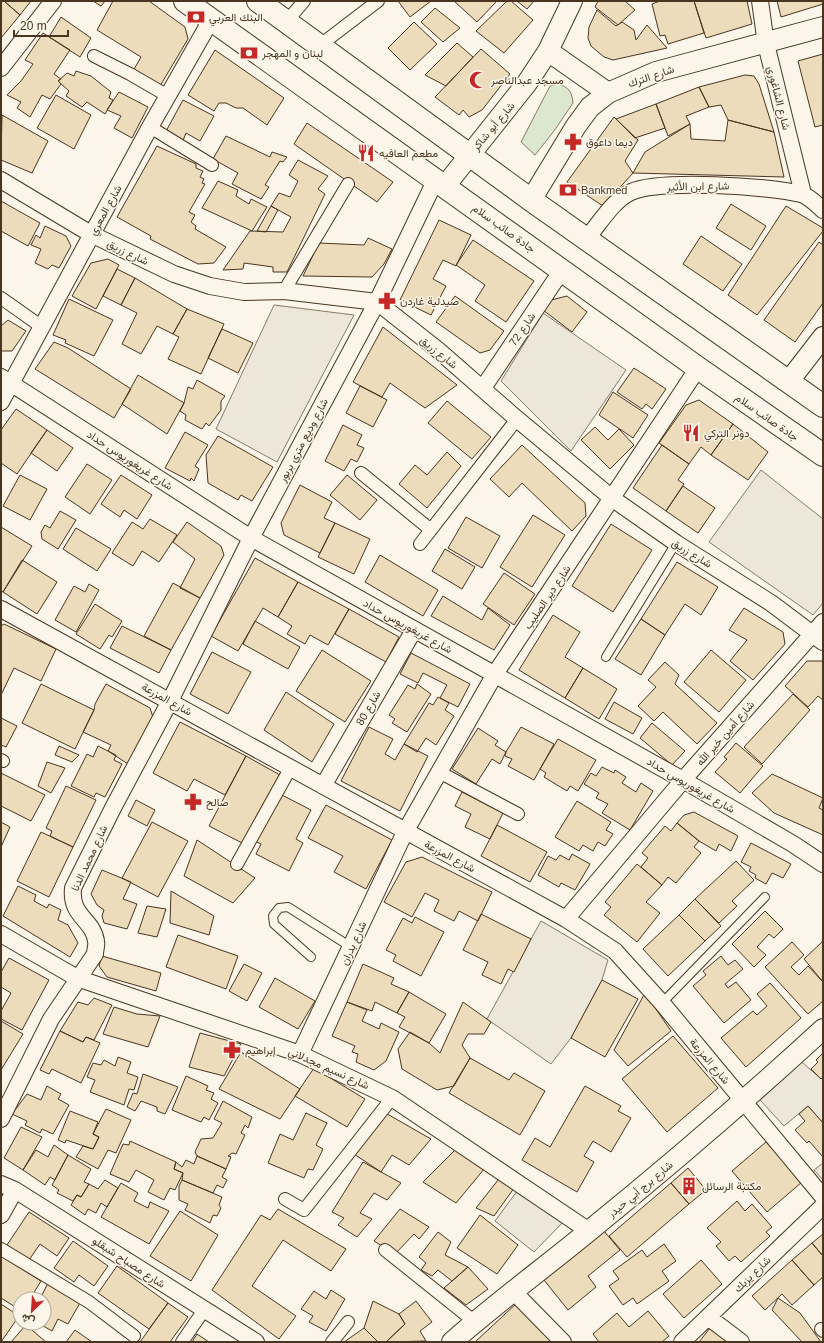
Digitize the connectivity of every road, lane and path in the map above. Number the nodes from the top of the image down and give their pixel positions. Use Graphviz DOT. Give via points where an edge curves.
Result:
graph roads {
  1 [pos="53,1"];
  2 [pos="185,1"];
  3 [pos="258,1"];
  4 [pos="304,1"];
  5 [pos="378,1"];
  6 [pos="572,1"];
  7 [pos="760,1"];
  8 [pos="211,20"];
  9 [pos="287,21"];
  10 [pos="823,28"];
  11 [pos="766,44"];
  12 [pos="319,46"];
  13 [pos="548,51"];
  14 [pos="94,56"];
  15 [pos="1,68"];
  16 [pos="608,94"];
  17 [pos="168,96"];
  18 [pos="150,127"];
  19 [pos="469,154"];
  20 [pos="212,165"];
  21 [pos="1,180"];
  22 [pos="440,183"];
  23 [pos="348,184"];
  24 [pos="803,194"];
  25 [pos="531,200"];
  26 [pos="823,210"];
  27 [pos="91,234"];
  28 [pos="587,238"];
  29 [pos="562,270"];
  30 [pos="284,291"];
  31 [pos="1,298"];
  32 [pos="377,302"];
  33 [pos="42,327"];
  34 [pos="823,337"];
  35 [pos="698,368"];
  36 [pos="6,380"];
  37 [pos="789,381"];
  38 [pos="483,388"];
  39 [pos="1,402"];
  40 [pos="823,406"];
  41 [pos="517,419"];
  42 [pos="823,455"];
  43 [pos="361,473"];
  44 [pos="613,499"];
  45 [pos="431,530"];
  46 [pos="251,538"];
  47 [pos="676,543"];
  48 [pos="420,544"];
  49 [pos="1,609"];
  50 [pos="414,630"];
  51 [pos="820,632"];
  52 [pos="606,657"];
  53 [pos="495,674"];
  54 [pos="170,701"];
  55 [pos="291,767"];
  56 [pos="439,772"];
  57 [pos="683,780"];
  58 [pos="323,786"];
  59 [pos="518,814"];
  60 [pos="405,832"];
  61 [pos="237,864"];
  62 [pos="823,864"];
  63 [pos="765,896"];
  64 [pos="566,919"];
  65 [pos="1,934"];
  66 [pos="351,947"];
  67 [pos="311,957"];
  68 [pos="77,978"];
  69 [pos="662,1003"];
  70 [pos="823,1029"];
  71 [pos="300,1054"];
  72 [pos="392,1098"];
  73 [pos="744,1102"];
  74 [pos="3,1109"];
  75 [pos="8,1187"];
  76 [pos="823,1197"];
  77 [pos="285,1199"];
  78 [pos="823,1206"];
  79 [pos="1,1215"];
  80 [pos="589,1231"];
  81 [pos="1,1249"];
  82 [pos="386,1250"];
  83 [pos="513,1291"];
  84 [pos="204,1310"];
  85 [pos="708,1317"];
  86 [pos="348,1322"];
  87 [pos="475,1322"];
  88 [pos="134,1336"];
  89 [pos="182,1342"];
  90 [pos="256,1342"];
  91 [pos="332,1342"];
  92 [pos="452,1342"];
  93 [pos="563,1342"];
  94 [pos="682,1342"];
  95 [pos="741,1342"];
  1 -- 15 [label="street"];
  2 -- 8 [label="highway, جادة صائب سلام"];
  3 -- 9 [label="highway"];
  4 -- 9 [label="street"];
  5 -- 12 [label="street"];
  6 -- 13 [label="street, شارع أبو شاكر"];
  7 -- 11 [label="street, شارع الشاغوري"];
  8 -- 17 [label="street, شارع المعري"];
  8 -- 22 [label="highway, جادة صائب سلام"];
  9 -- 12 [label="highway"];
  10 -- 11 [label="street, شارع الترك"];
  11 -- 16 [label="street, شارع الترك" via="656,72"];
  11 -- 24 [label="street, شارع الشاغوري"];
  12 -- 19 [label="highway"];
  13 -- 16 [label="street"];
  13 -- 19 [label="street, شارع أبو شاكر" via="527,84"];
  14 -- 17 [label="street"];
  16 -- 25 [label="street, شارع الترك" via="590,107 576,126"];
  17 -- 18 [label="street, شارع المعري"];
  18 -- 20 [label="street"];
  18 -- 27 [label="street, شارع المعري"];
  19 -- 22 [label="street, شارع أبو شاكر"];
  19 -- 25 [label="highway"];
  21 -- 27 [label="street, شارع زريق"];
  22 -- 29 [label="highway, جادة صائب سلام"];
  22 -- 32 [label="street, شارع وديع متري بربور"];
  23 -- 30 [label="street"];
  24 -- 26 [label="street"];
  24 -- 28 [label="street, شارع ابن الأثير" via="748,186 640,188 626,194"];
  25 -- 28 [label="highway"];
  27 -- 30 [label="street, شارع زريق" via="174,274 210,286 244,292"];
  27 -- 33 [label="street, شارع المعري"];
  28 -- 37 [label="highway"];
  29 -- 35 [label="highway, جادة صائب سلام"];
  29 -- 38 [label="street, شارع 72"];
  30 -- 32 [label="street, شارع زريق"];
  31 -- 33 [label="street"];
  32 -- 38 [label="street, شارع زريق"];
  32 -- 46 [label="street, شارع وديع متري بربور"];
  33 -- 36 [label="street, شارع المعري"];
  34 -- 37 [label="street"];
  35 -- 42 [label="highway, جادة صائب سلام"];
  35 -- 44 [label="street, شارع دير الصليب"];
  36 -- 39 [label="street, شارع المعري"];
  36 -- 46 [label="street, شارع غريغوريوس حداد"];
  37 -- 40 [label="highway"];
  38 -- 41 [label="street, شارع زريق"];
  41 -- 44 [label="street, شارع زريق"];
  41 -- 45 [label="street"];
  43 -- 45 [label="street"];
  44 -- 47 [label="street, شارع زريق"];
  44 -- 53 [label="street, شارع دير الصليب"];
  45 -- 48 [label="street"];
  46 -- 50 [label="street, شارع غريغوريوس حداد"];
  46 -- 54 [label="street, شارع وديع متري بربور"];
  47 -- 51 [label="street, شارع زريق"];
  47 -- 52 [label="lane"];
  49 -- 54 [label="street, شارع المزرعة"];
  50 -- 53 [label="street, شارع غريغوريوس حداد"];
  50 -- 58 [label="street, شارع 80"];
  51 -- 57 [label="street, شارع أمين خير الله"];
  53 -- 56 [label="street, شارع دير الصليب"];
  53 -- 57 [label="street, شارع غريغوريوس حداد"];
  54 -- 55 [label="street, شارع المزرعة"];
  54 -- 68 [label="street, شارع محمد الدنا" via="73,888 74,906 93,932 96,942 95,954"];
  55 -- 58 [label="street, شارع المزرعة"];
  55 -- 61 [label="street"];
  56 -- 59 [label="street"];
  56 -- 60 [label="street, شارع دير الصليب"];
  57 -- 62 [label="street, شارع غريغوريوس حداد"];
  57 -- 64 [label="street, شارع أمين خير الله"];
  58 -- 60 [label="street, شارع المزرعة"];
  60 -- 64 [label="street, شارع المزرعة"];
  60 -- 66 [label="street, شارع بدران"];
  63 -- 69 [label="lane"];
  64 -- 69 [label="street, شارع المزرعة" via="615,951"];
  65 -- 68 [label="street, شارع نسيم مجدلاني"];
  66 -- 67 [label="lane" via="288,908 280,908 273,916 274,924"];
  66 -- 71 [label="street, شارع بدران"];
  68 -- 71 [label="street, شارع نسيم مجدلاني"];
  68 -- 74 [label="street, شارع محمد الدنا" via="51,1019"];
  69 -- 73 [label="street, شارع المزرعة"];
  70 -- 73 [label="street, شارع برج أبي حيدر"];
  71 -- 72 [label="street, شارع نسيم مجدلاني"];
  72 -- 77 [label="street" via="304,1210"];
  72 -- 80 [label="street, شارع نسيم مجدلاني"];
  73 -- 76 [label="street, شارع المزرعة"];
  73 -- 80 [label="street, شارع برج أبي حيدر"];
  75 -- 79 [label="street"];
  75 -- 84 [label="street, شارع مصباح شبقلو"];
  78 -- 85 [label="street, شارع يزبك"];
  80 -- 83 [label="street, شارع برج أبي حيدر"];
  81 -- 88 [label="street" via="88,1302"];
  82 -- 87 [label="street"];
  83 -- 87 [label="street, شارع برج أبي حيدر"];
  83 -- 93 [label="street"];
  84 -- 89 [label="street"];
  84 -- 90 [label="street, شارع مصباح شبقلو"];
  85 -- 94 [label="street, شارع يزبك"];
  85 -- 95 [label="street"];
  86 -- 91 [label="street"];
  87 -- 92 [label="street, شارع برج أبي حيدر"];
}
